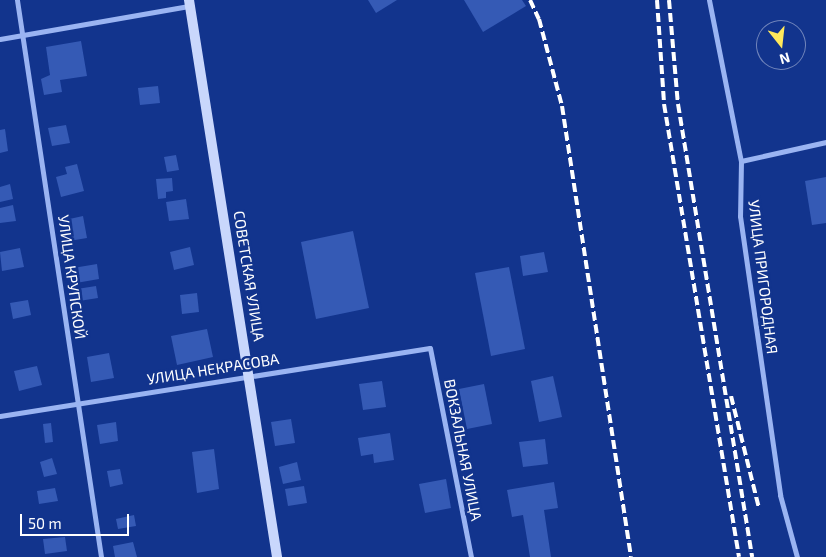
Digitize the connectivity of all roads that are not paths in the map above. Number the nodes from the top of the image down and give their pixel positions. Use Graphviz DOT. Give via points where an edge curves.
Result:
graph roads {
  1 [pos="18,0"];
  2 [pos="709,0"];
  3 [pos="190,3"];
  4 [pos="24,35"];
  5 [pos="0,39"];
  6 [pos="826,142"];
  7 [pos="741,161"];
  8 [pos="430,348"];
  9 [pos="249,375"];
  10 [pos="78,403"];
  11 [pos="0,416"];
  12 [pos="101,557"];
  13 [pos="277,557"];
  14 [pos="471,557"];
  15 [pos="798,557"];
  1 -- 4 [label="street, УЛИЦА КРУПСКОЙ"];
  2 -- 7 [label="street, УЛИЦА ПРИГОРОДНАЯ"];
  3 -- 4 [label="street"];
  3 -- 9 [label="main road, СОВЕТСКАЯ УЛИЦА"];
  4 -- 5 [label="street"];
  4 -- 10 [label="street, УЛИЦА КРУПСКОЙ"];
  6 -- 7 [label="street"];
  7 -- 15 [label="street, УЛИЦА ПРИГОРОДНАЯ" via="740,216 780,496"];
  8 -- 9 [label="street, УЛИЦА НЕКРАСОВА"];
  8 -- 14 [label="street, ВОКЗАЛЬНАЯ УЛИЦА"];
  9 -- 10 [label="street, УЛИЦА НЕКРАСОВА"];
  9 -- 13 [label="main road, СОВЕТСКАЯ УЛИЦА"];
  10 -- 11 [label="street, УЛИЦА НЕКРАСОВА"];
  10 -- 12 [label="street, УЛИЦА КРУПСКОЙ"];
}
